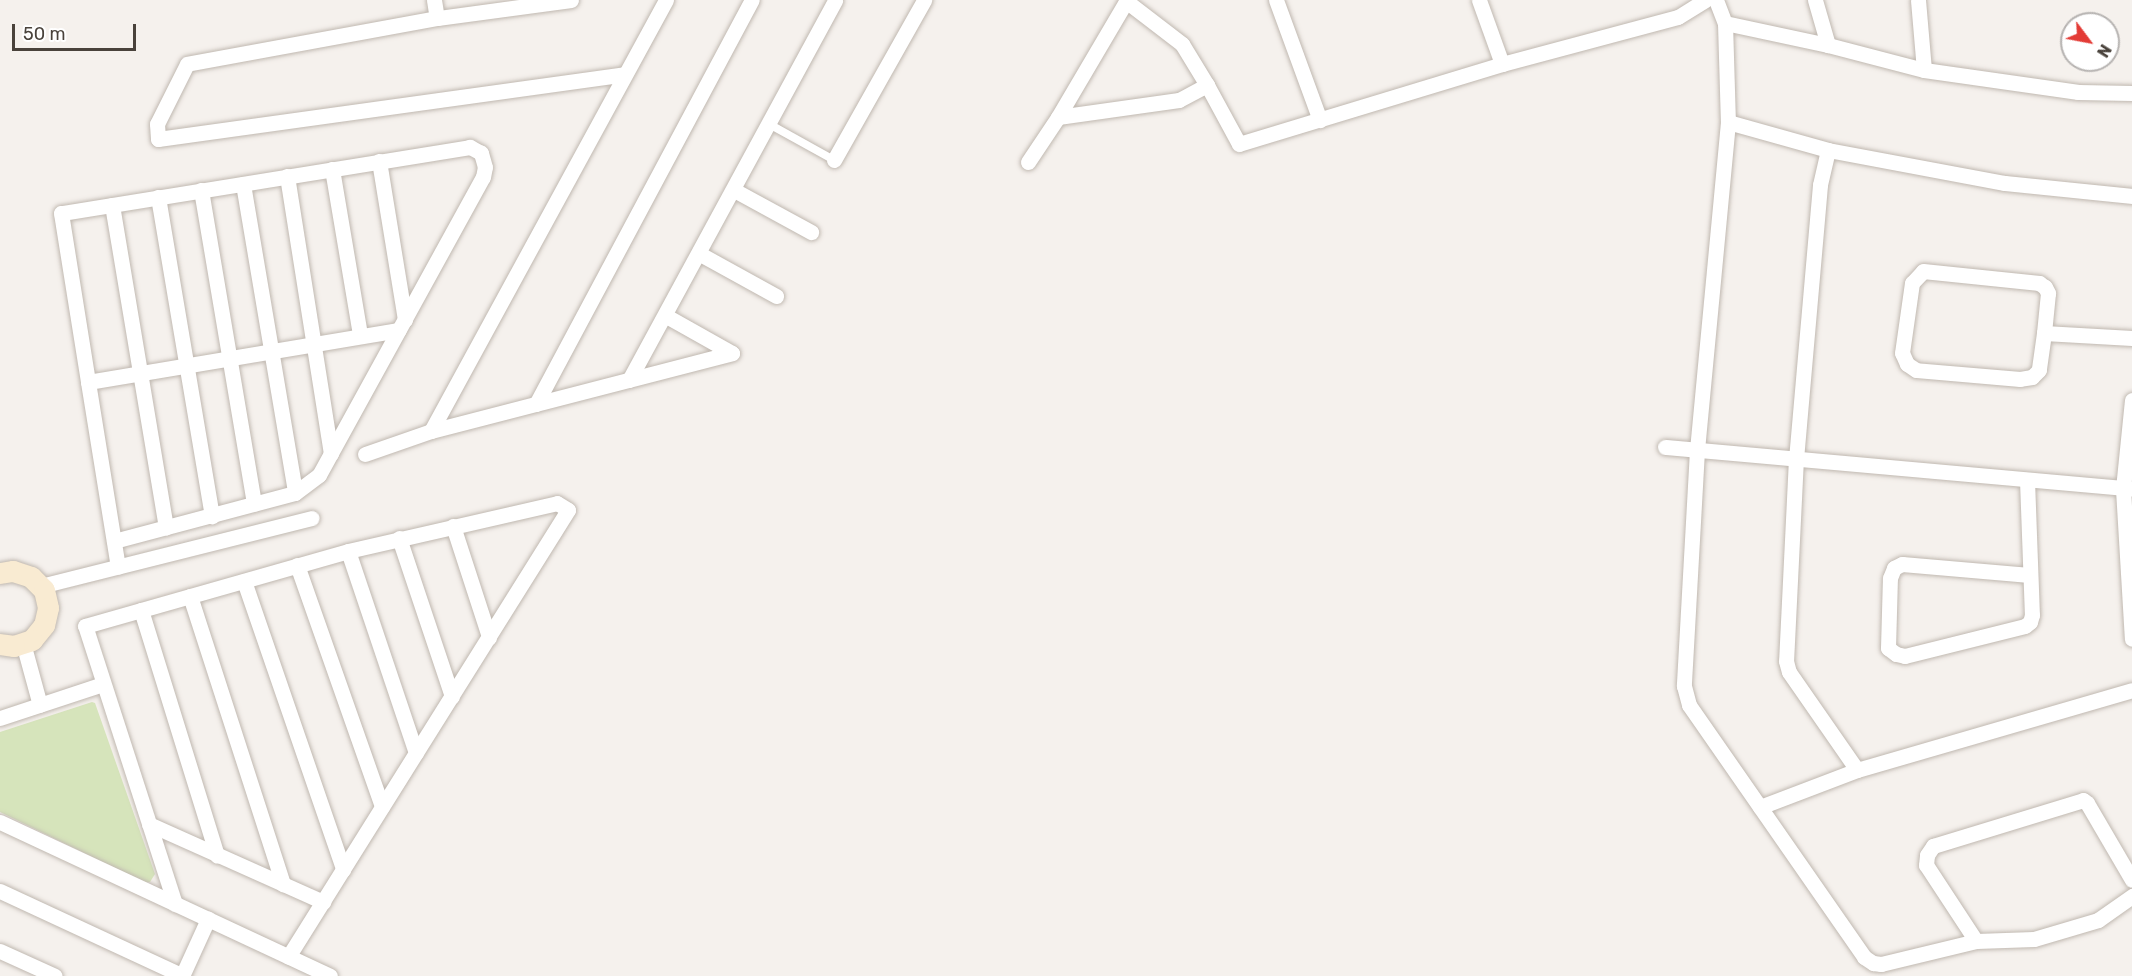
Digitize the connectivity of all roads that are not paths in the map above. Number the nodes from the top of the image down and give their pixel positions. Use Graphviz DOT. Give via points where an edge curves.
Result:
graph roads {
  1 [pos="435,0"];
  2 [pos="571,0"];
  3 [pos="666,0"];
  4 [pos="752,0"];
  5 [pos="836,0"];
  6 [pos="924,0"];
  7 [pos="1126,0"];
  8 [pos="1276,0"];
  9 [pos="1479,0"];
  10 [pos="1705,0"];
  11 [pos="1716,0"];
  12 [pos="1815,0"];
  13 [pos="1918,0"];
  14 [pos="437,18"];
  15 [pos="1725,23"];
  16 [pos="1828,45"];
  17 [pos="1502,64"];
  18 [pos="1924,70"];
  19 [pos="624,74"];
  20 [pos="1207,85"];
  21 [pos="2132,93"];
  22 [pos="1058,117"];
  23 [pos="1320,120"];
  24 [pos="1728,122"];
  25 [pos="769,124"];
  26 [pos="1828,150"];
  27 [pos="834,160"];
  28 [pos="379,161"];
  29 [pos="1029,162"];
  30 [pos="332,169"];
  31 [pos="287,176"];
  32 [pos="243,184"];
  33 [pos="201,190"];
  34 [pos="734,190"];
  35 [pos="2132,196"];
  36 [pos="158,197"];
  37 [pos="112,205"];
  38 [pos="811,232"];
  39 [pos="700,254"];
  40 [pos="776,296"];
  41 [pos="666,316"];
  42 [pos="402,325"];
  43 [pos="2044,333"];
  44 [pos="360,335"];
  45 [pos="2132,338"];
  46 [pos="315,343"];
  47 [pos="271,350"];
  48 [pos="229,358"];
  49 [pos="186,365"];
  50 [pos="140,373"];
  51 [pos="629,380"];
  52 [pos="88,382"];
  53 [pos="2132,400"];
  54 [pos="536,404"];
  55 [pos="431,431"];
  56 [pos="1665,447"];
  57 [pos="1697,450"];
  58 [pos="331,454"];
  59 [pos="365,454"];
  60 [pos="1796,458"];
  61 [pos="2027,480"];
  62 [pos="2128,489"];
  63 [pos="295,493"];
  64 [pos="254,504"];
  65 [pos="212,516"];
  66 [pos="312,518"];
  67 [pos="453,526"];
  68 [pos="166,528"];
  69 [pos="399,538"];
  70 [pos="114,541"];
  71 [pos="348,550"];
  72 [pos="297,565"];
  73 [pos="1,566"];
  74 [pos="118,567"];
  75 [pos="2030,575"];
  76 [pos="244,581"];
  77 [pos="41,586"];
  78 [pos="190,596"];
  79 [pos="141,610"];
  80 [pos="489,637"];
  81 [pos="2132,639"];
  82 [pos="0,644"];
  83 [pos="24,644"];
  84 [pos="103,684"];
  85 [pos="2132,690"];
  86 [pos="452,696"];
  87 [pos="40,705"];
  88 [pos="0,718"];
  89 [pos="416,753"];
  90 [pos="1857,770"];
  91 [pos="382,807"];
  92 [pos="1760,807"];
  93 [pos="0,822"];
  94 [pos="149,824"];
  95 [pos="217,855"];
  96 [pos="343,869"];
  97 [pos="2132,880"];
  98 [pos="283,884"];
  99 [pos="0,891"];
  100 [pos="2132,896"];
  101 [pos="323,902"];
  102 [pos="175,904"];
  103 [pos="208,919"];
  104 [pos="1976,941"];
  105 [pos="0,951"];
  106 [pos="288,957"];
  107 [pos="55,976"];
  108 [pos="183,976"];
  109 [pos="330,976"];
  1 -- 14 [label="street"];
  2 -- 14 [label="street"];
  3 -- 19 [label="street"];
  4 -- 54 [label="street"];
  5 -- 25 [label="street"];
  6 -- 27 [label="street"];
  7 -- 20 [label="street" via="1182,44"];
  7 -- 22 [label="street"];
  8 -- 23 [label="street"];
  9 -- 17 [label="street"];
  10 -- 17 [label="street" via="1677,17"];
  11 -- 15 [label="street"];
  12 -- 16 [label="street"];
  13 -- 18 [label="street"];
  14 -- 19 [label="street" via="187,64 157,124 158,139"];
  15 -- 16 [label="street"];
  15 -- 24 [label="street"];
  16 -- 18 [label="street"];
  17 -- 23 [label="street"];
  18 -- 21 [label="street" via="2078,92"];
  19 -- 55 [label="street"];
  20 -- 22 [label="street" via="1179,100"];
  20 -- 23 [label="street" via="1239,144"];
  22 -- 29 [label="street"];
  24 -- 26 [label="street"];
  24 -- 57 [label="street"];
  25 -- 27 [label="lane"];
  25 -- 34 [label="street"];
  26 -- 35 [label="street" via="2004,183"];
  26 -- 60 [label="street" via="1820,185"];
  28 -- 30 [label="street"];
  28 -- 42 [label="street"];
  28 -- 42 [label="street" via="470,147 481,153 484,161 483,177"];
  30 -- 31 [label="street"];
  30 -- 44 [label="street"];
  31 -- 32 [label="street"];
  31 -- 46 [label="street"];
  32 -- 33 [label="street"];
  32 -- 47 [label="street"];
  33 -- 36 [label="street"];
  33 -- 48 [label="street"];
  34 -- 38 [label="street"];
  34 -- 39 [label="street"];
  36 -- 37 [label="street"];
  36 -- 49 [label="street"];
  37 -- 50 [label="street"];
  37 -- 52 [label="street" via="61,213"];
  39 -- 40 [label="street"];
  39 -- 41 [label="street"];
  41 -- 51 [label="street"];
  41 -- 51 [label="street" via="732,353"];
  42 -- 44 [label="street"];
  42 -- 58 [label="street"];
  43 -- 43 [label="street" via="2048,293 2039,283 1923,271 1912,283 1902,353 1907,364 1916,370 2020,379 2032,377 2038,370"];
  43 -- 45 [label="street"];
  44 -- 46 [label="street"];
  46 -- 47 [label="street"];
  46 -- 58 [label="street"];
  47 -- 48 [label="street"];
  47 -- 63 [label="street"];
  48 -- 49 [label="street"];
  48 -- 64 [label="street"];
  49 -- 50 [label="street"];
  49 -- 65 [label="street"];
  50 -- 52 [label="street"];
  50 -- 68 [label="street"];
  51 -- 54 [label="street"];
  52 -- 70 [label="street"];
  53 -- 62 [label="street"];
  54 -- 55 [label="street"];
  55 -- 59 [label="street"];
  56 -- 57 [label="street"];
  57 -- 60 [label="street"];
  57 -- 92 [label="street" via="1686,697"];
  58 -- 63 [label="street" via="319,475"];
  60 -- 61 [label="street"];
  60 -- 90 [label="street" via="1788,672"];
  61 -- 62 [label="street"];
  61 -- 75 [label="street"];
  62 -- 81 [label="street"];
  63 -- 64 [label="street"];
  64 -- 65 [label="street"];
  65 -- 68 [label="street"];
  66 -- 74 [label="street"];
  67 -- 69 [label="street"];
  67 -- 80 [label="street"];
  67 -- 80 [label="street" via="557,503 568,510"];
  68 -- 70 [label="street"];
  69 -- 71 [label="street"];
  69 -- 86 [label="street"];
  70 -- 74 [label="street"];
  71 -- 72 [label="street"];
  71 -- 89 [label="street"];
  72 -- 76 [label="street"];
  72 -- 91 [label="street"];
  73 -- 77 [label="street" via="22,573"];
  74 -- 77 [label="street"];
  75 -- 75 [label="street" via="2032,615 2025,626 1905,656 1888,648 1890,578 1894,568 1902,564"];
  76 -- 78 [label="street"];
  76 -- 96 [label="street"];
  77 -- 83 [label="street" via="47,598 48,617 39,633"];
  78 -- 79 [label="street"];
  78 -- 98 [label="street"];
  79 -- 84 [label="street" via="86,626"];
  79 -- 95 [label="street"];
  80 -- 86 [label="street"];
  82 -- 83 [label="street"];
  83 -- 87 [label="street"];
  84 -- 87 [label="street"];
  84 -- 94 [label="street"];
  85 -- 90 [label="street"];
  86 -- 89 [label="street"];
  87 -- 88 [label="street"];
  89 -- 91 [label="street"];
  90 -- 92 [label="street"];
  91 -- 96 [label="street"];
  92 -- 104 [label="street" via="1872,963"];
  93 -- 102 [label="street"];
  94 -- 95 [label="street"];
  94 -- 102 [label="street"];
  95 -- 98 [label="street"];
  96 -- 101 [label="street"];
  97 -- 104 [label="street" via="2083,800 1933,846 1926,865"];
  98 -- 101 [label="street"];
  99 -- 108 [label="street"];
  100 -- 104 [label="street" via="2098,920 2034,939"];
  101 -- 106 [label="street"];
  102 -- 103 [label="street"];
  103 -- 106 [label="street"];
  103 -- 108 [label="street"];
  105 -- 107 [label="street"];
  106 -- 109 [label="street"];
}
